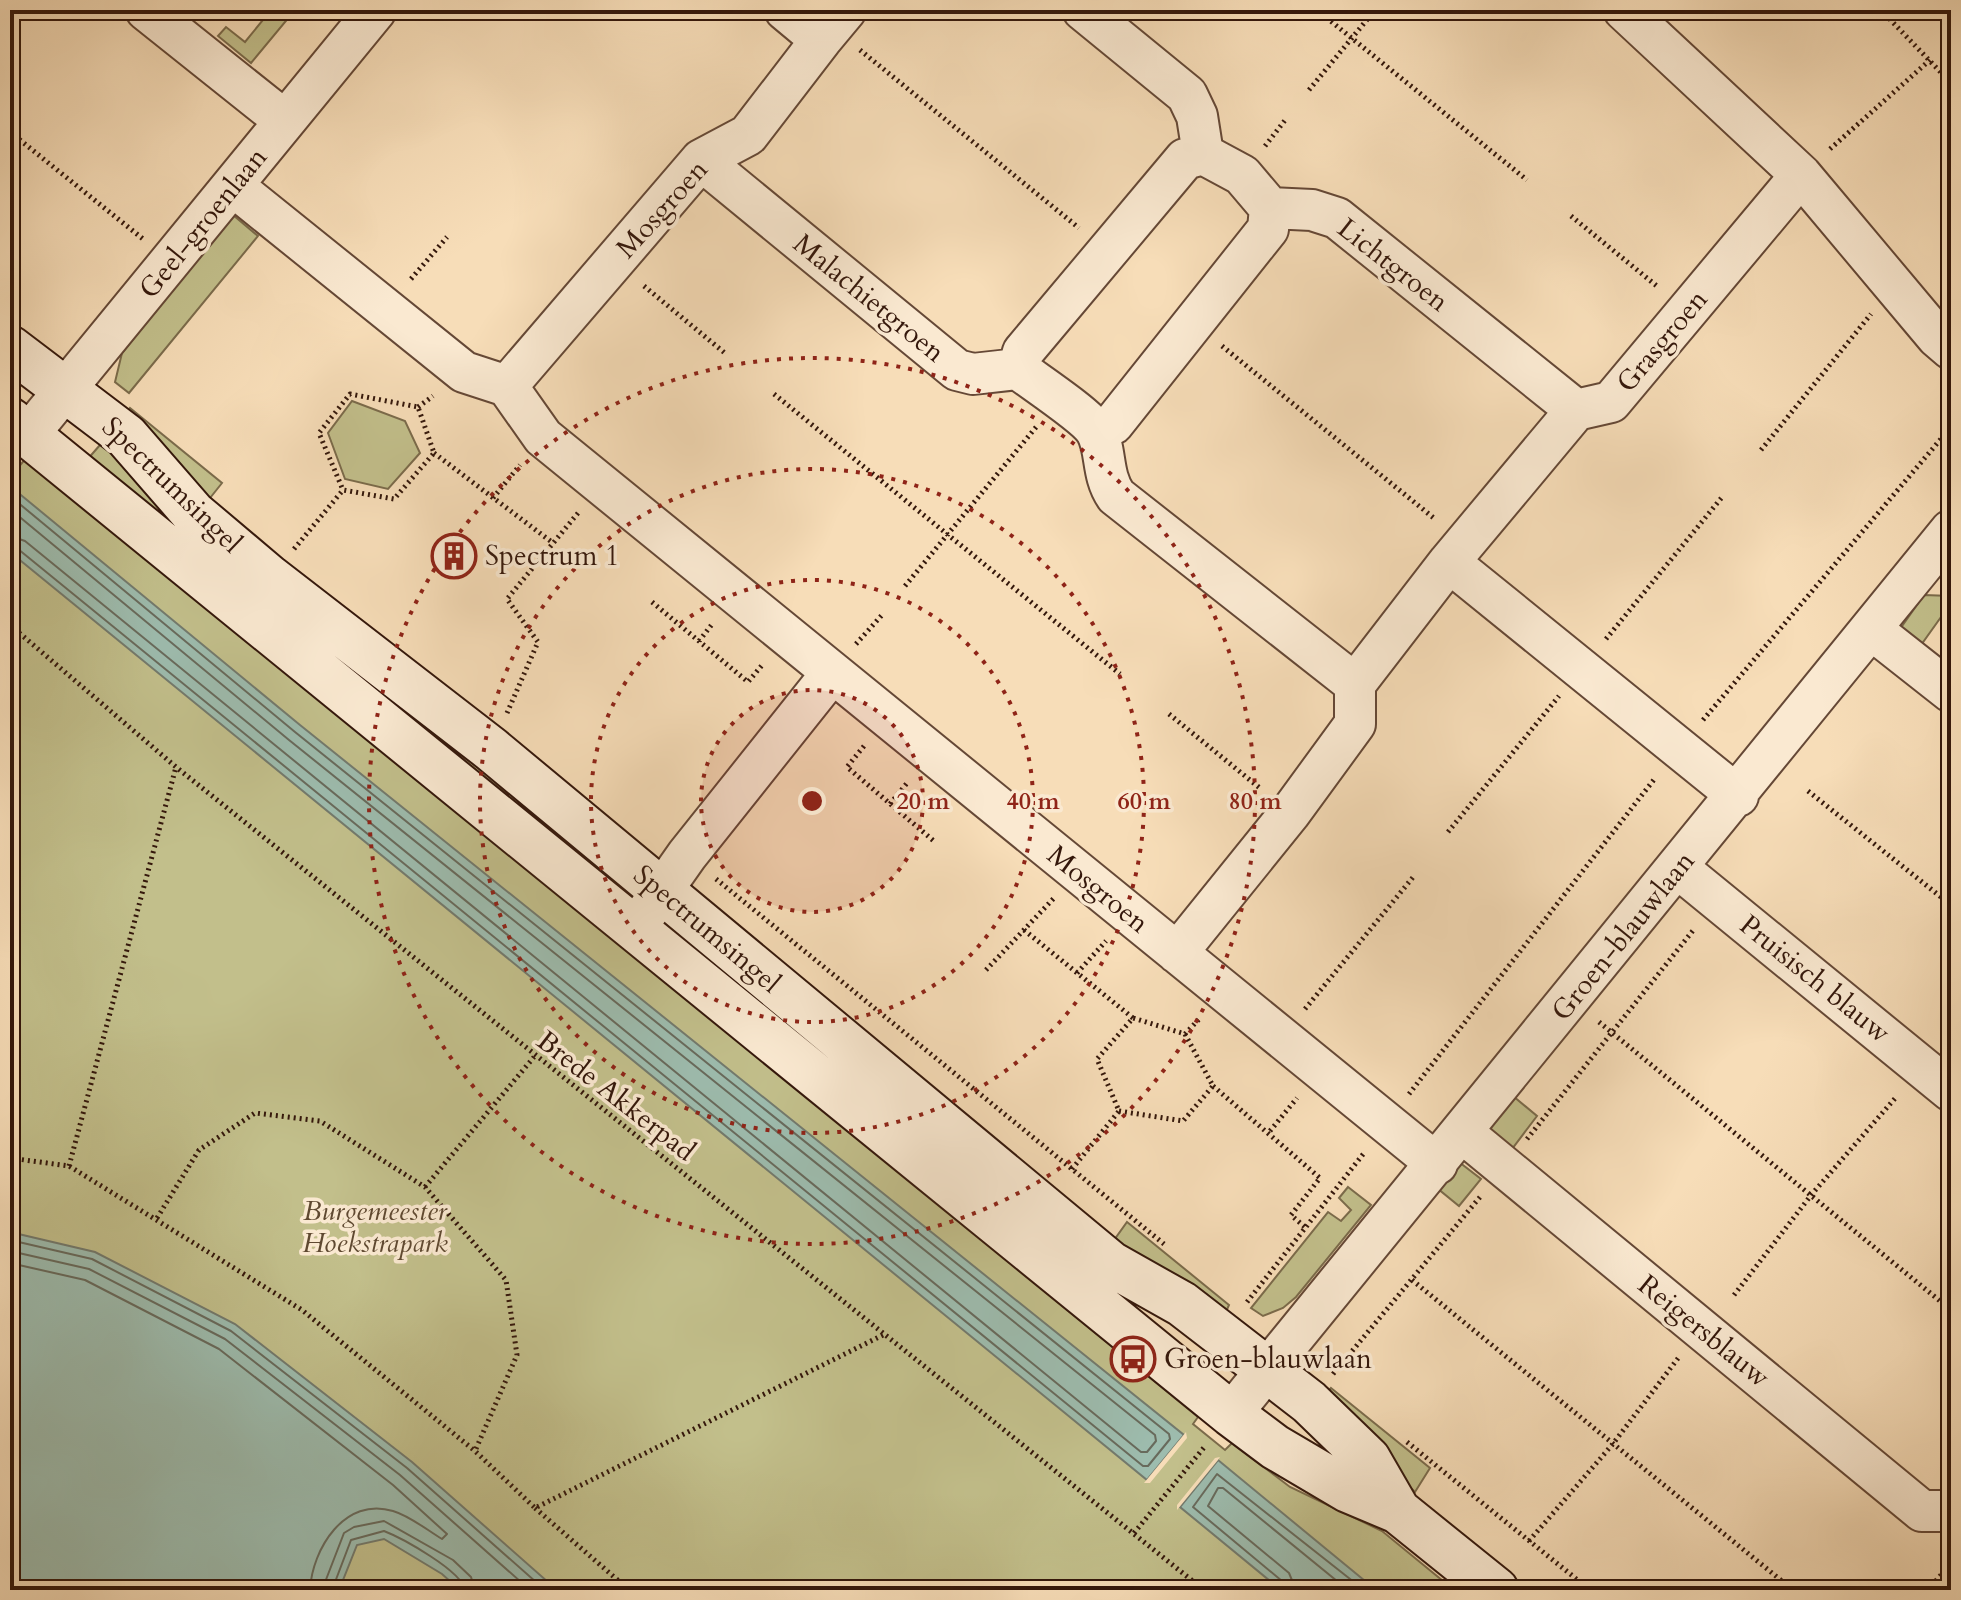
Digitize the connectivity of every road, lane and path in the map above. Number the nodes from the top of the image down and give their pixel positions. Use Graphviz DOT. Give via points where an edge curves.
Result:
graph roads {
  1 [pos="146,10"];
  2 [pos="376,10"];
  3 [pos="785,10"];
  4 [pos="1083,10"];
  5 [pos="1317,10"];
  6 [pos="1375,10"];
  7 [pos="1624,10"];
  8 [pos="1881,10"];
  9 [pos="834,25"];
  10 [pos="1352,39"];
  11 [pos="1930,60"];
  12 [pos="1951,83"];
  13 [pos="1309,90"];
  14 [pos="285,121"];
  15 [pos="10,132"];
  16 [pos="1203,154"];
  17 [pos="701,160"];
  18 [pos="1801,175"];
  19 [pos="1527,180"];
  20 [pos="233,186"];
  21 [pos="1270,208"];
  22 [pos="1571,216"];
  23 [pos="447,237"];
  24 [pos="1108,251"];
  25 [pos="614,261"];
  26 [pos="171,262"];
  27 [pos="1894,286"];
  28 [pos="385,309"];
  29 [pos="1687,311"];
  30 [pos="1193,322"];
  31 [pos="10,348"];
  32 [pos="1951,349"];
  33 [pos="726,354"];
  34 [pos="1018,369"];
  35 [pos="507,386"];
  36 [pos="68,390"];
  37 [pos="774,394"];
  38 [pos="1059,400"];
  39 [pos="1576,410"];
  40 [pos="19,427"];
  41 [pos="1951,427"];
  42 [pos="1096,431"];
  43 [pos="1761,450"];
  44 [pos="434,453"];
  45 [pos="601,485"];
  46 [pos="343,490"];
  47 [pos="1951,530"];
  48 [pos="947,534"];
  49 [pos="553,543"];
  50 [pos="1457,553"];
  51 [pos="270,578"];
  52 [pos="905,586"];
  53 [pos="652,602"];
  54 [pos="10,625"];
  55 [pos="1871,629"];
  56 [pos="787,636"];
  57 [pos="832,673"];
  58 [pos="1120,674"];
  59 [pos="1355,684"];
  60 [pos="1951,692"];
  61 [pos="1169,714"];
  62 [pos="887,717"];
  63 [pos="1679,748"];
  64 [pos="491,749"];
  65 [pos="176,767"];
  66 [pos="1808,791"];
  67 [pos="1738,796"];
  68 [pos="1290,813"];
  69 [pos="935,842"];
  70 [pos="687,855"];
  71 [pos="1678,868"];
  72 [pos="1078,873"];
  73 [pos="1414,876"];
  74 [pos="663,893"];
  75 [pos="1717,900"];
  76 [pos="1951,905"];
  77 [pos="635,929"];
  78 [pos="1024,930"];
  79 [pos="1177,953"];
  80 [pos="986,970"];
  81 [pos="1224,991"];
  82 [pos="1572,999"];
  83 [pos="1133,1018"];
  84 [pos="1612,1032"];
  85 [pos="1185,1034"];
  86 [pos="1281,1038"];
  87 [pos="534,1057"];
  88 [pos="1937,1079"];
  89 [pos="1213,1086"];
  90 [pos="1119,1111"];
  91 [pos="1387,1123"];
  92 [pos="1463,1133"];
  93 [pos="10,1158"];
  94 [pos="1437,1164"];
  95 [pos="69,1166"];
  96 [pos="1505,1167"];
  97 [pos="1072,1169"];
  98 [pos="425,1187"];
  99 [pos="1812,1194"];
  100 [pos="157,1218"];
  101 [pos="1306,1228"];
  102 [pos="1169,1248"];
  103 [pos="1412,1280"];
  104 [pos="1734,1295"];
  105 [pos="1951,1310"];
  106 [pos="1701,1327"];
  107 [pos="885,1334"];
  108 [pos="1222,1335"];
  109 [pos="1267,1369"];
  110 [pos="1309,1402"];
  111 [pos="1220,1428"];
  112 [pos="1400,1436"];
  113 [pos="1612,1445"];
  114 [pos="475,1451"];
  115 [pos="535,1508"];
  116 [pos="1398,1511"];
  117 [pos="1951,1511"];
  118 [pos="1134,1533"];
  119 [pos="1529,1541"];
  120 [pos="1951,1563"];
  121 [pos="1092,1584"];
  122 [pos="629,1590"];
  123 [pos="1099,1590"];
  124 [pos="1204,1590"];
  125 [pos="1496,1590"];
  126 [pos="1590,1590"];
  127 [pos="1793,1590"];
  128 [pos="1928,1590"];
  1 -- 14 [label="street"];
  2 -- 14 [label="street, Geel-groenlaan"];
  3 -- 9 [label="street"];
  4 -- 16 [label="street" via="1187,95 1197,116"];
  5 -- 10 [label="path"];
  6 -- 10 [label="path"];
  7 -- 18 [label="street"];
  8 -- 11 [label="path"];
  9 -- 17 [label="street, Mosgroen" via="748,135"];
  9 -- 24 [label="path"];
  10 -- 13 [label="path"];
  10 -- 19 [label="path"];
  11 -- 12 [label="path"];
  11 -- 18 [label="path"];
  14 -- 20 [label="street, Geel-groenlaan"];
  15 -- 26 [label="path"];
  16 -- 21 [label="street" via="1242,175"];
  16 -- 24 [label="street" via="1185,159"];
  17 -- 25 [label="street, Mosgroen"];
  17 -- 34 [label="street, Malachietgroen" via="957,370 973,374"];
  18 -- 27 [label="street"];
  18 -- 29 [label="street, Grasgroen"];
  20 -- 26 [label="street, Geel-groenlaan"];
  20 -- 28 [label="street"];
  21 -- 30 [label="street" via="1268,229"];
  21 -- 39 [label="street, Lichtgroen" via="1312,210 1337,218"];
  22 -- 29 [label="path"];
  23 -- 28 [label="path"];
  24 -- 34 [label="street" via="1023,352"];
  25 -- 33 [label="path"];
  25 -- 35 [label="street, Mosgroen"];
  26 -- 36 [label="street, Geel-groenlaan"];
  27 -- 32 [label="street"];
  27 -- 43 [label="path"];
  28 -- 35 [label="street" via="464,372"];
  29 -- 39 [label="street, Grasgroen" via="1611,402"];
  30 -- 42 [label="street" via="1113,424"];
  30 -- 50 [label="path"];
  31 -- 36 [label="street, Spectrumsingel"];
  34 -- 38 [label="street"];
  35 -- 45 [label="street, Mosgroen" via="543,437"];
  36 -- 40 [label="street, Geel-groenlaan"];
  36 -- 51 [label="street, Spectrumsingel" via="126,436 193,513"];
  37 -- 48 [label="path"];
  38 -- 42 [label="street"];
  38 -- 48 [label="path"];
  39 -- 50 [label="street"];
  40 -- 77 [label="street, Spectrumsingel"];
  41 -- 63 [label="path"];
  42 -- 59 [label="street" via="1106,482 1116,496"];
  44 -- 46 [label="path" via="394,499"];
  44 -- 46 [label="path" via="418,407 350,394 319,433"];
  44 -- 49 [label="path"];
  45 -- 49 [label="path"];
  45 -- 56 [label="street, Mosgroen"];
  46 -- 51 [label="path"];
  47 -- 55 [label="street, Groen-blauwlaan"];
  48 -- 52 [label="path"];
  48 -- 58 [label="path"];
  49 -- 64 [label="path" via="507,599 538,642"];
  50 -- 59 [label="street"];
  50 -- 63 [label="street"];
  51 -- 64 [label="street, Spectrumsingel"];
  53 -- 56 [label="path" via="748,682"];
  54 -- 65 [label="path, Brede Akkerpad"];
  55 -- 60 [label="street"];
  55 -- 67 [label="street, Groen-blauwlaan"];
  56 -- 57 [label="street, Mosgroen"];
  57 -- 62 [label="street, Mosgroen"];
  57 -- 70 [label="street"];
  59 -- 68 [label="street, Mosgroen" via="1355,724"];
  61 -- 68 [label="path"];
  62 -- 69 [label="path" via="847,767"];
  62 -- 72 [label="street, Mosgroen"];
  63 -- 67 [label="street"];
  63 -- 91 [label="path"];
  64 -- 74 [label="street, Spectrumsingel"];
  65 -- 87 [label="path, Brede Akkerpad"];
  65 -- 95 [label="path"];
  66 -- 76 [label="path"];
  67 -- 71 [label="street, Groen-blauwlaan"];
  68 -- 79 [label="street, Mosgroen"];
  70 -- 74 [label="street"];
  70 -- 97 [label="path"];
  71 -- 75 [label="street, Pruisisch blauw"];
  71 -- 82 [label="street, Groen-blauwlaan"];
  72 -- 78 [label="path"];
  72 -- 79 [label="street, Mosgroen"];
  73 -- 86 [label="path"];
  74 -- 77 [label="street"];
  74 -- 108 [label="street, Spectrumsingel" via="1111,1264 1182,1304"];
  75 -- 84 [label="path"];
  75 -- 88 [label="street, Pruisisch blauw"];
  77 -- 111 [label="street, Spectrumsingel"];
  78 -- 80 [label="path"];
  78 -- 83 [label="path"];
  79 -- 81 [label="street, Mosgroen"];
  81 -- 85 [label="path"];
  81 -- 86 [label="street, Mosgroen"];
  82 -- 84 [label="path"];
  82 -- 92 [label="street, Groen-blauwlaan"];
  83 -- 85 [label="path"];
  83 -- 90 [label="path" via="1097,1059"];
  84 -- 96 [label="path"];
  84 -- 99 [label="path"];
  85 -- 89 [label="path"];
  86 -- 91 [label="street, Mosgroen"];
  87 -- 98 [label="path"];
  87 -- 107 [label="path, Brede Akkerpad"];
  88 -- 99 [label="path"];
  89 -- 90 [label="path" via="1183,1121"];
  89 -- 101 [label="path" via="1320,1178 1291,1215"];
  90 -- 97 [label="path"];
  91 -- 94 [label="street, Mosgroen"];
  91 -- 101 [label="path"];
  92 -- 94 [label="street, Groen-blauwlaan"];
  92 -- 96 [label="street, Reigersblauw"];
  93 -- 95 [label="path"];
  94 -- 109 [label="street, Groen-blauwlaan"];
  95 -- 100 [label="path"];
  96 -- 103 [label="path"];
  96 -- 106 [label="street, Reigersblauw"];
  97 -- 102 [label="path"];
  98 -- 100 [label="path" via="320,1121 255,1113 199,1150"];
  98 -- 114 [label="path" via="506,1280 517,1355"];
  99 -- 104 [label="path"];
  99 -- 105 [label="path"];
  100 -- 114 [label="path" via="302,1310"];
  101 -- 108 [label="path"];
  103 -- 110 [label="path"];
  103 -- 113 [label="path"];
  106 -- 113 [label="path"];
  106 -- 117 [label="street, Reigersblauw" via="1922,1511"];
  107 -- 115 [label="path"];
  107 -- 118 [label="path, Brede Akkerpad"];
  108 -- 109 [label="street, Spectrumsingel"];
  109 -- 110 [label="street, Spectrumsingel"];
  109 -- 111 [label="street, Groen-blauwlaan"];
  110 -- 116 [label="street, Spectrumsingel" via="1368,1459"];
  111 -- 116 [label="street, Spectrumsingel" via="1275,1447"];
  111 -- 118 [label="path"];
  112 -- 119 [label="path"];
  113 -- 119 [label="path"];
  113 -- 127 [label="path"];
  114 -- 115 [label="path"];
  115 -- 122 [label="path"];
  116 -- 125 [label="street, Spectrumsingel"];
  118 -- 124 [label="path, Brede Akkerpad"];
  119 -- 126 [label="path"];
  120 -- 128 [label="path"];
  121 -- 123 [label="path"];
}
